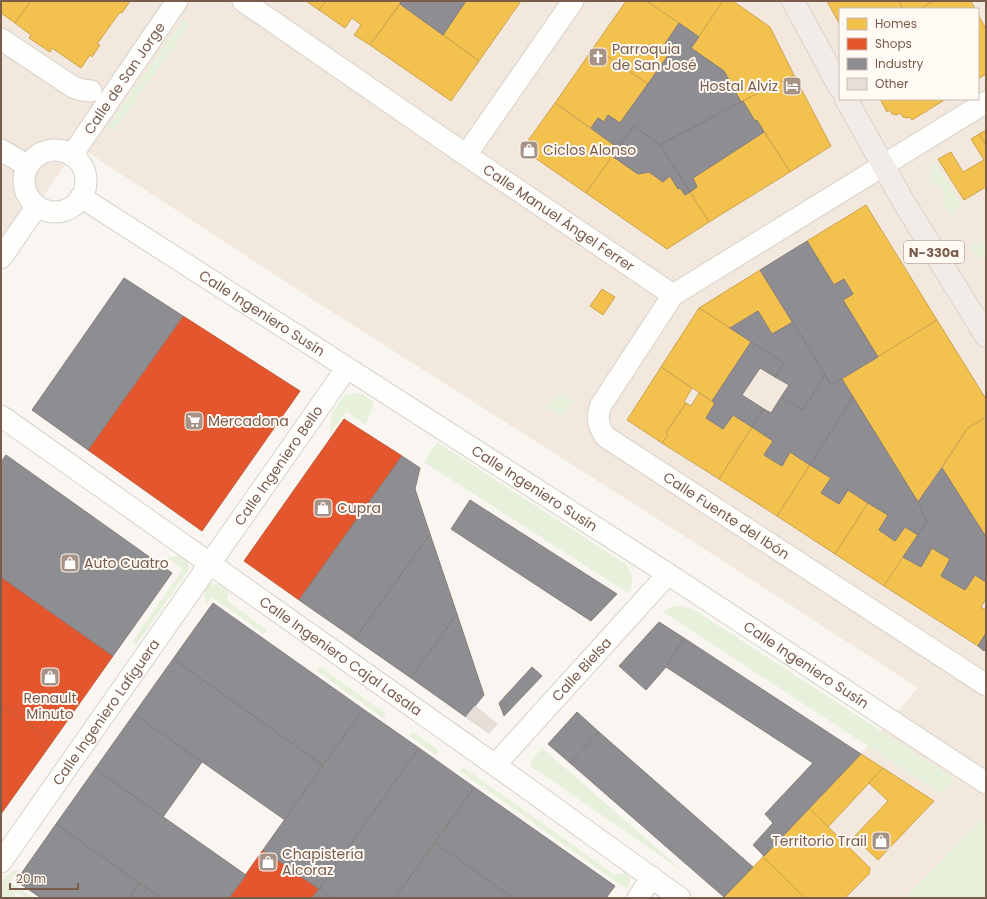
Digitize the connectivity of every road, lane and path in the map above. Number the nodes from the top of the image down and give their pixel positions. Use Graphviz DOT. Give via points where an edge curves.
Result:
graph roads {
  1 [pos="177,1"];
  2 [pos="243,1"];
  3 [pos="573,1"];
  4 [pos="793,1"];
  5 [pos="1,39"];
  6 [pos="839,86"];
  7 [pos="91,91"];
  8 [pos="847,100"];
  9 [pos="986,102"];
  10 [pos="1,150"];
  11 [pos="72,155"];
  12 [pos="466,155"];
  13 [pos="28,166"];
  14 [pos="882,166"];
  15 [pos="81,197"];
  16 [pos="37,206"];
  17 [pos="1,258"];
  18 [pos="673,295"];
  19 [pos="986,336"];
  20 [pos="346,369"];
  21 [pos="1,416"];
  22 [pos="210,563"];
  23 [pos="668,574"];
  24 [pos="986,684"];
  25 [pos="495,765"];
  26 [pos="986,783"];
  27 [pos="1,862"];
  28 [pos="652,877"];
  29 [pos="638,898"];
  30 [pos="680,898"];
  1 -- 11 [label="street, Calle de San Jorge"];
  2 -- 12 [label="street, Calle Manuel Ángel Ferrer"];
  3 -- 12 [label="street"];
  4 -- 6 [label="highway"];
  5 -- 7 [label="street" via="73,87"];
  8 -- 14 [label="highway, N-330a"];
  9 -- 14 [label="street"];
  10 -- 13 [label="street"];
  11 -- 13 [label="street" via="64,151 48,151 33,159"];
  11 -- 15 [label="street" via="80,163 85,174 85,190"];
  12 -- 18 [label="street, Calle Manuel Ángel Ferrer"];
  13 -- 16 [label="street" via="25,172 25,188"];
  14 -- 18 [label="street"];
  14 -- 19 [label="highway, N-330a"];
  15 -- 16 [label="street" via="76,204 61,211 53,212"];
  15 -- 20 [label="street, Calle Ingeniero Susín"];
  16 -- 17 [label="street"];
  18 -- 24 [label="street, Calle Fuente del Ibón" via="601,406 598,422 606,437"];
  20 -- 22 [label="street, Calle Ingeniero Bello"];
  20 -- 23 [label="street, Calle Ingeniero Susín"];
  21 -- 22 [label="street, Calle Ingeniero Cajal Lasala"];
  22 -- 25 [label="street, Calle Ingeniero Cajal Lasala"];
  22 -- 27 [label="street, Calle Ingeniero Lafiguera"];
  23 -- 25 [label="street, Calle Bielsa"];
  23 -- 26 [label="street, Calle Ingeniero Susín"];
  25 -- 28 [label="street, Calle Ingeniero Cajal Lasala"];
  28 -- 29 [label="street"];
  28 -- 30 [label="street, Calle Ingeniero Cajal Lasala"];
}
